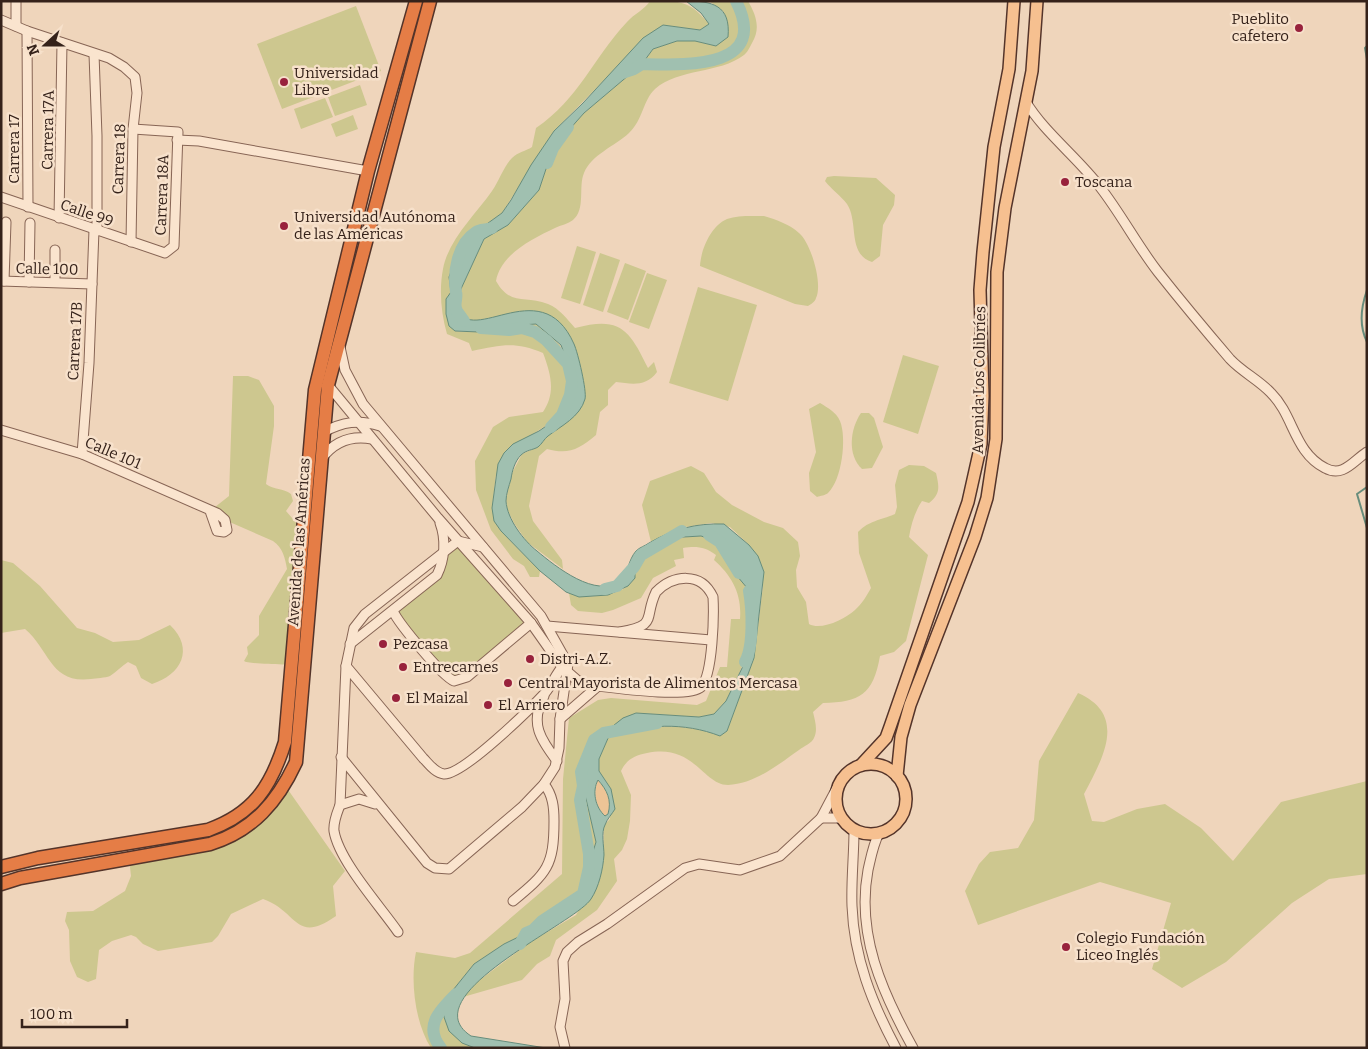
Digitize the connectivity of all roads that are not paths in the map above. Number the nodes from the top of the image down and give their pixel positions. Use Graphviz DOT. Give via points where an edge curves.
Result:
graph roads {
  1 [pos="16,1"];
  2 [pos="416,1"];
  3 [pos="430,1"];
  4 [pos="1014,1"];
  5 [pos="1037,1"];
  6 [pos="1,20"];
  7 [pos="16,26"];
  8 [pos="27,31"];
  9 [pos="62,43"];
  10 [pos="94,54"];
  11 [pos="1026,102"];
  12 [pos="1036,119"];
  13 [pos="133,128"];
  14 [pos="1020,130"];
  15 [pos="178,136"];
  16 [pos="368,171"];
  17 [pos="1,196"];
  18 [pos="987,204"];
  19 [pos="28,207"];
  20 [pos="1005,208"];
  21 [pos="59,218"];
  22 [pos="6,222"];
  23 [pos="30,223"];
  24 [pos="95,230"];
  25 [pos="131,242"];
  26 [pos="55,250"];
  27 [pos="165,253"];
  28 [pos="3,281"];
  29 [pos="29,282"];
  30 [pos="55,282"];
  31 [pos="92,284"];
  32 [pos="339,341"];
  33 [pos="319,373"];
  34 [pos="328,385"];
  35 [pos="358,421"];
  36 [pos="380,426"];
  37 [pos="1,430"];
  38 [pos="324,432"];
  39 [pos="372,439"];
  40 [pos="1367,452"];
  41 [pos="404,453"];
  42 [pos="82,454"];
  43 [pos="317,455"];
  44 [pos="392,463"];
  45 [pos="437,492"];
  46 [pos="425,502"];
  47 [pos="210,511"];
  48 [pos="438,518"];
  49 [pos="458,540"];
  50 [pos="485,548"];
  51 [pos="442,557"];
  52 [pos="531,604"];
  53 [pos="393,611"];
  54 [pos="531,623"];
  55 [pos="548,626"];
  56 [pos="620,632"];
  57 [pos="711,640"];
  58 [pos="350,644"];
  59 [pos="346,666"];
  60 [pos="565,667"];
  61 [pos="598,686"];
  62 [pos="546,692"];
  63 [pos="560,719"];
  64 [pos="341,758"];
  65 [pos="558,761"];
  66 [pos="862,765"];
  67 [pos="898,776"];
  68 [pos="544,784"];
  69 [pos="839,784"];
  70 [pos="340,804"];
  71 [pos="379,806"];
  72 [pos="821,818"];
  73 [pos="841,818"];
  74 [pos="854,830"];
  75 [pos="879,833"];
  76 [pos="1,867"];
  77 [pos="1,884"];
  78 [pos="513,901"];
  79 [pos="398,932"];
  80 [pos="565,1048"];
  81 [pos="896,1048"];
  82 [pos="913,1048"];
  1 -- 7 [label="street"];
  2 -- 16 [label="highway, Avenida de las Américas"];
  3 -- 32 [label="highway"];
  4 -- 18 [label="main road, Avenida Los Colibríes" via="1009,68"];
  5 -- 11 [label="main road, Avenida Los Colibríes" via="1032,72"];
  6 -- 7 [label="street"];
  7 -- 8 [label="street"];
  8 -- 9 [label="street"];
  8 -- 19 [label="street, Carrera 17"];
  9 -- 10 [label="street"];
  9 -- 21 [label="street, Carrera 17A"];
  10 -- 13 [label="street, Carrera 18" via="117,62 135,77 137,93"];
  10 -- 24 [label="street, Carrera 17B" via="98,136"];
  11 -- 12 [label="street"];
  11 -- 14 [label="main road, Avenida Los Colibríes"];
  12 -- 14 [label="street"];
  12 -- 40 [label="street" via="1049,129 1100,187 1157,271 1232,361 1280,403 1302,449 1313,462 1339,472 1352,466"];
  13 -- 15 [label="street"];
  13 -- 25 [label="street, Carrera 18"];
  14 -- 20 [label="main road, Avenida Los Colibríes"];
  15 -- 16 [label="street"];
  15 -- 27 [label="street, Carrera 18A" via="174,246"];
  16 -- 33 [label="highway, Avenida de las Américas"];
  17 -- 19 [label="street, Calle 99"];
  18 -- 20 [label="main road"];
  18 -- 66 [label="main road, Avenida Los Colibríes" via="980,290 981,444 968,502 886,738"];
  19 -- 21 [label="street, Calle 99"];
  20 -- 67 [label="main road, Avenida Los Colibríes" via="996,294 996,439 987,498 910,705 901,738"];
  21 -- 24 [label="street, Calle 99"];
  22 -- 28 [label="street"];
  23 -- 29 [label="street"];
  24 -- 25 [label="street, Calle 99"];
  24 -- 31 [label="street, Carrera 17B"];
  25 -- 27 [label="street, Calle 99"];
  26 -- 30 [label="street"];
  28 -- 29 [label="street, Calle 100"];
  29 -- 30 [label="street, Calle 100"];
  30 -- 31 [label="street, Calle 100"];
  31 -- 42 [label="street, Carrera 17B"];
  32 -- 34 [label="highway"];
  32 -- 36 [label="street" via="350,384"];
  33 -- 34 [label="highway"];
  33 -- 43 [label="highway, Avenida de las Américas" via="315,390"];
  34 -- 35 [label="street"];
  34 -- 38 [label="highway"];
  35 -- 36 [label="street"];
  35 -- 38 [label="street" via="346,422"];
  35 -- 39 [label="street"];
  36 -- 41 [label="street"];
  37 -- 42 [label="street, Calle 101"];
  38 -- 43 [label="highway"];
  39 -- 43 [label="street" via="344,440"];
  39 -- 44 [label="street"];
  41 -- 44 [label="street"];
  41 -- 45 [label="street"];
  42 -- 47 [label="street, Calle 101"];
  43 -- 76 [label="highway, Avenida de las Américas" via="285,742 272,779 247,809 234,819 208,830"];
  43 -- 77 [label="highway, Avenida de las Américas" via="296,762 272,804 242,830 219,841"];
  44 -- 46 [label="street"];
  45 -- 46 [label="street"];
  45 -- 50 [label="street"];
  46 -- 48 [label="street"];
  48 -- 49 [label="street"];
  48 -- 51 [label="street" via="443,534"];
  49 -- 50 [label="street"];
  49 -- 51 [label="street"];
  49 -- 54 [label="street"];
  50 -- 52 [label="street"];
  51 -- 53 [label="street" via="432,581"];
  51 -- 58 [label="street" via="365,614 354,628"];
  52 -- 54 [label="street"];
  52 -- 55 [label="street"];
  53 -- 54 [label="street" via="398,621 454,681 467,677"];
  53 -- 58 [label="street"];
  54 -- 60 [label="street"];
  55 -- 56 [label="street"];
  55 -- 60 [label="street"];
  56 -- 57 [label="street"];
  56 -- 57 [label="street" via="639,628 649,621 652,599 662,586 675,579 690,578 705,585 712,597"];
  57 -- 61 [label="street" via="705,682 692,692"];
  58 -- 59 [label="street"];
  59 -- 62 [label="street" via="423,758 443,774 455,772 474,759"];
  59 -- 64 [label="street"];
  60 -- 61 [label="street" via="576,680"];
  60 -- 62 [label="street"];
  60 -- 63 [label="street"];
  61 -- 63 [label="street"];
  62 -- 65 [label="street" via="538,714 538,734"];
  63 -- 65 [label="street"];
  64 -- 70 [label="street"];
  64 -- 71 [label="street"];
  65 -- 68 [label="street"];
  66 -- 67 [label="main road" via="881,765"];
  66 -- 69 [label="main road" via="852,769"];
  67 -- 75 [label="main road" via="905,795 902,815"];
  68 -- 71 [label="street" via="449,870 427,863"];
  68 -- 78 [label="street" via="553,805 553,851 541,877"];
  69 -- 72 [label="street"];
  69 -- 73 [label="main road" via="836,807"];
  70 -- 71 [label="street" via="359,799"];
  70 -- 79 [label="street" via="334,824 341,853"];
  72 -- 73 [label="street"];
  72 -- 80 [label="street" via="780,856 751,868 740,870 699,864 685,868 578,942 567,952 564,961 565,999 560,1026"];
  73 -- 74 [label="main road"];
  74 -- 75 [label="main road"];
  74 -- 81 [label="street" via="852,907 856,946 876,1011"];
  75 -- 82 [label="street" via="873,844 866,883 868,940 878,976"];
}
